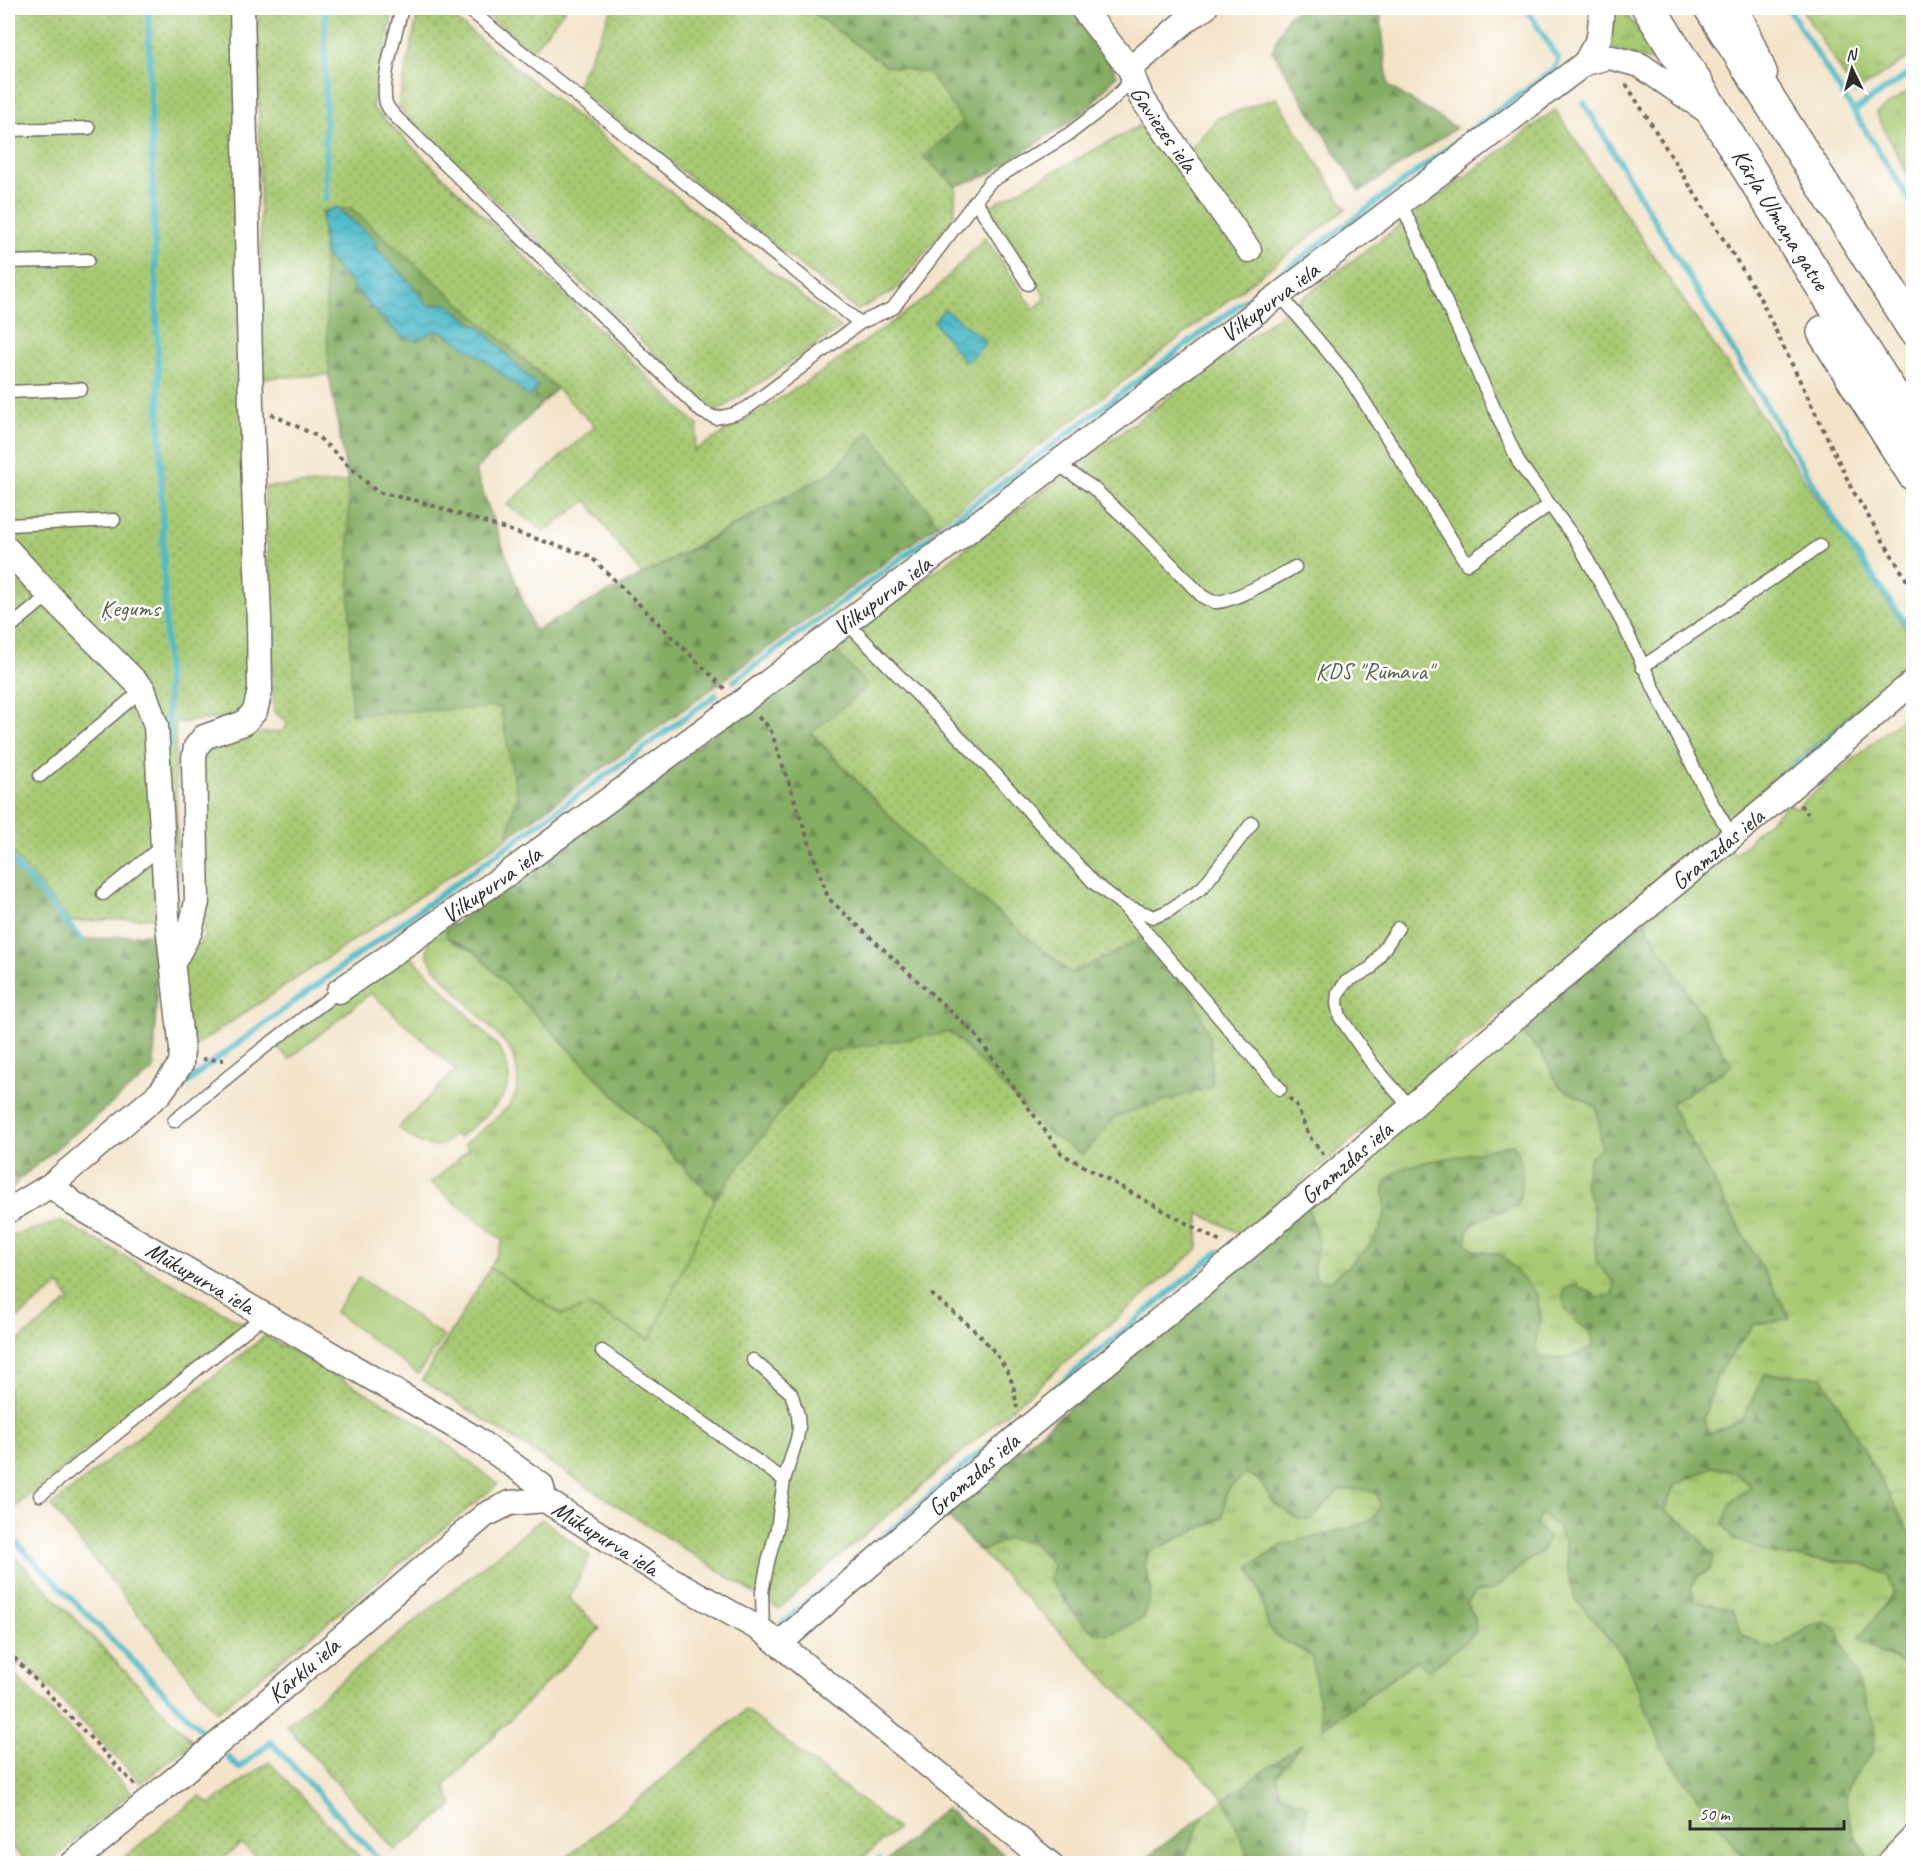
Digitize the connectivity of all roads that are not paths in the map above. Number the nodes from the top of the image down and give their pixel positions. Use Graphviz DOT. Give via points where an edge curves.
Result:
graph roads {
  1 [pos="242,8"];
  2 [pos="402,8"];
  3 [pos="468,8"];
  4 [pos="1082,8"];
  5 [pos="1205,8"];
  6 [pos="1602,8"];
  7 [pos="1649,8"];
  8 [pos="1711,8"];
  9 [pos="1737,8"];
  10 [pos="1585,63"];
  11 [pos="1130,69"];
  12 [pos="1719,120"];
  13 [pos="1786,125"];
  14 [pos="89,128"];
  15 [pos="8,130"];
  16 [pos="976,201"];
  17 [pos="1401,203"];
  18 [pos="1791,237"];
  19 [pos="1249,250"];
  20 [pos="88,260"];
  21 [pos="8,262"];
  22 [pos="1028,284"];
  23 [pos="1280,295"];
  24 [pos="860,323"];
  25 [pos="1914,329"];
  26 [pos="81,389"];
  27 [pos="8,392"];
  28 [pos="1914,429"];
  29 [pos="1057,464"];
  30 [pos="1914,474"];
  31 [pos="1549,505"];
  32 [pos="114,520"];
  33 [pos="8,525"];
  34 [pos="1820,546"];
  35 [pos="8,550"];
  36 [pos="1295,567"];
  37 [pos="49,595"];
  38 [pos="847,623"];
  39 [pos="8,629"];
  40 [pos="1642,667"];
  41 [pos="1914,681"];
  42 [pos="143,689"];
  43 [pos="40,776"];
  44 [pos="1252,823"];
  45 [pos="1732,836"];
  46 [pos="162,846"];
  47 [pos="103,894"];
  48 [pos="1123,904"];
  49 [pos="1398,928"];
  50 [pos="172,963"];
  51 [pos="339,991"];
  52 [pos="1280,1089"];
  53 [pos="1410,1107"];
  54 [pos="174,1121"];
  55 [pos="51,1185"];
  56 [pos="8,1210"];
  57 [pos="265,1315"];
  58 [pos="602,1351"];
  59 [pos="753,1360"];
  60 [pos="784,1480"];
  61 [pos="40,1494"];
  62 [pos="546,1500"];
  63 [pos="771,1637"];
  64 [pos="1914,1836"];
  65 [pos="72,1863"];
  66 [pos="1050,1863"];
  67 [pos="1888,1863"];
  1 -- 50 [label="street" via="260,692 255,711 244,723 204,737 196,747 197,902 190,931"];
  2 -- 24 [label="lane" via="388,71 386,104 702,412 716,418 747,408"];
  3 -- 24 [label="lane"];
  4 -- 11 [label="street, Gaviezes iela"];
  5 -- 11 [label="street"];
  6 -- 10 [label="street" via="1599,38"];
  7 -- 12 [label="highway, Kārļa Ulmaņa gatve"];
  8 -- 13 [label="highway"];
  9 -- 13 [label="street"];
  10 -- 12 [label="street" via="1610,57 1640,65"];
  10 -- 17 [label="street, Vilkupurva iela"];
  11 -- 16 [label="lane" via="1126,86 1108,104 1069,134 990,182"];
  11 -- 19 [label="street, Gaviezes iela" via="1141,97"];
  12 -- 18 [label="highway, Kārļa Ulmaņa gatve"];
  13 -- 25 [label="highway"];
  14 -- 15 [label="lane"];
  16 -- 22 [label="lane"];
  16 -- 24 [label="lane" via="893,308"];
  17 -- 23 [label="street, Vilkupurva iela"];
  17 -- 31 [label="lane" via="1519,463"];
  18 -- 28 [label="highway, Kārļa Ulmaņa gatve"];
  18 -- 30 [label="highway" via="1789,262 1800,294"];
  20 -- 21 [label="lane"];
  23 -- 29 [label="street, Vilkupurva iela"];
  23 -- 31 [label="lane" via="1348,376 1467,564"];
  26 -- 27 [label="lane"];
  29 -- 36 [label="lane" via="1092,487 1212,602 1238,595"];
  29 -- 38 [label="street, Vilkupurva iela"];
  31 -- 40 [label="lane" via="1578,543"];
  32 -- 33 [label="lane"];
  34 -- 40 [label="lane"];
  35 -- 37 [label="street"];
  37 -- 39 [label="lane"];
  37 -- 42 [label="street"];
  38 -- 48 [label="lane" via="997,776 1094,883"];
  38 -- 51 [label="street, Vilkupurva iela" via="510,872"];
  40 -- 45 [label="lane"];
  41 -- 45 [label="street, Gramzdas iela"];
  42 -- 43 [label="lane"];
  42 -- 46 [label="street" via="156,726"];
  44 -- 48 [label="lane" via="1203,887 1168,911 1154,917"];
  45 -- 53 [label="street, Gramzdas iela"];
  46 -- 47 [label="lane"];
  46 -- 50 [label="street"];
  48 -- 52 [label="lane"];
  49 -- 53 [label="lane" via="1371,968 1346,982 1338,993 1337,1004 1340,1017 1373,1065"];
  50 -- 55 [label="street" via="181,1064 160,1093"];
  51 -- 54 [label="lane, Vilkupurva iela"];
  53 -- 63 [label="street, Gramzdas iela" via="1241,1253"];
  55 -- 56 [label="street"];
  55 -- 57 [label="street, Mūkupurva iela" via="74,1204"];
  57 -- 61 [label="lane"];
  57 -- 62 [label="street, Mūkupurva iela" via="473,1437 540,1485"];
  58 -- 60 [label="lane"];
  59 -- 60 [label="lane" via="791,1393 798,1415 797,1439"];
  60 -- 63 [label="lane" via="762,1592"];
  62 -- 63 [label="street, Mūkupurva iela"];
  62 -- 65 [label="street, Kārklu iela" via="510,1503 485,1515"];
  63 -- 66 [label="street, Mūkupurva iela"];
  64 -- 67 [label="street"];
}
